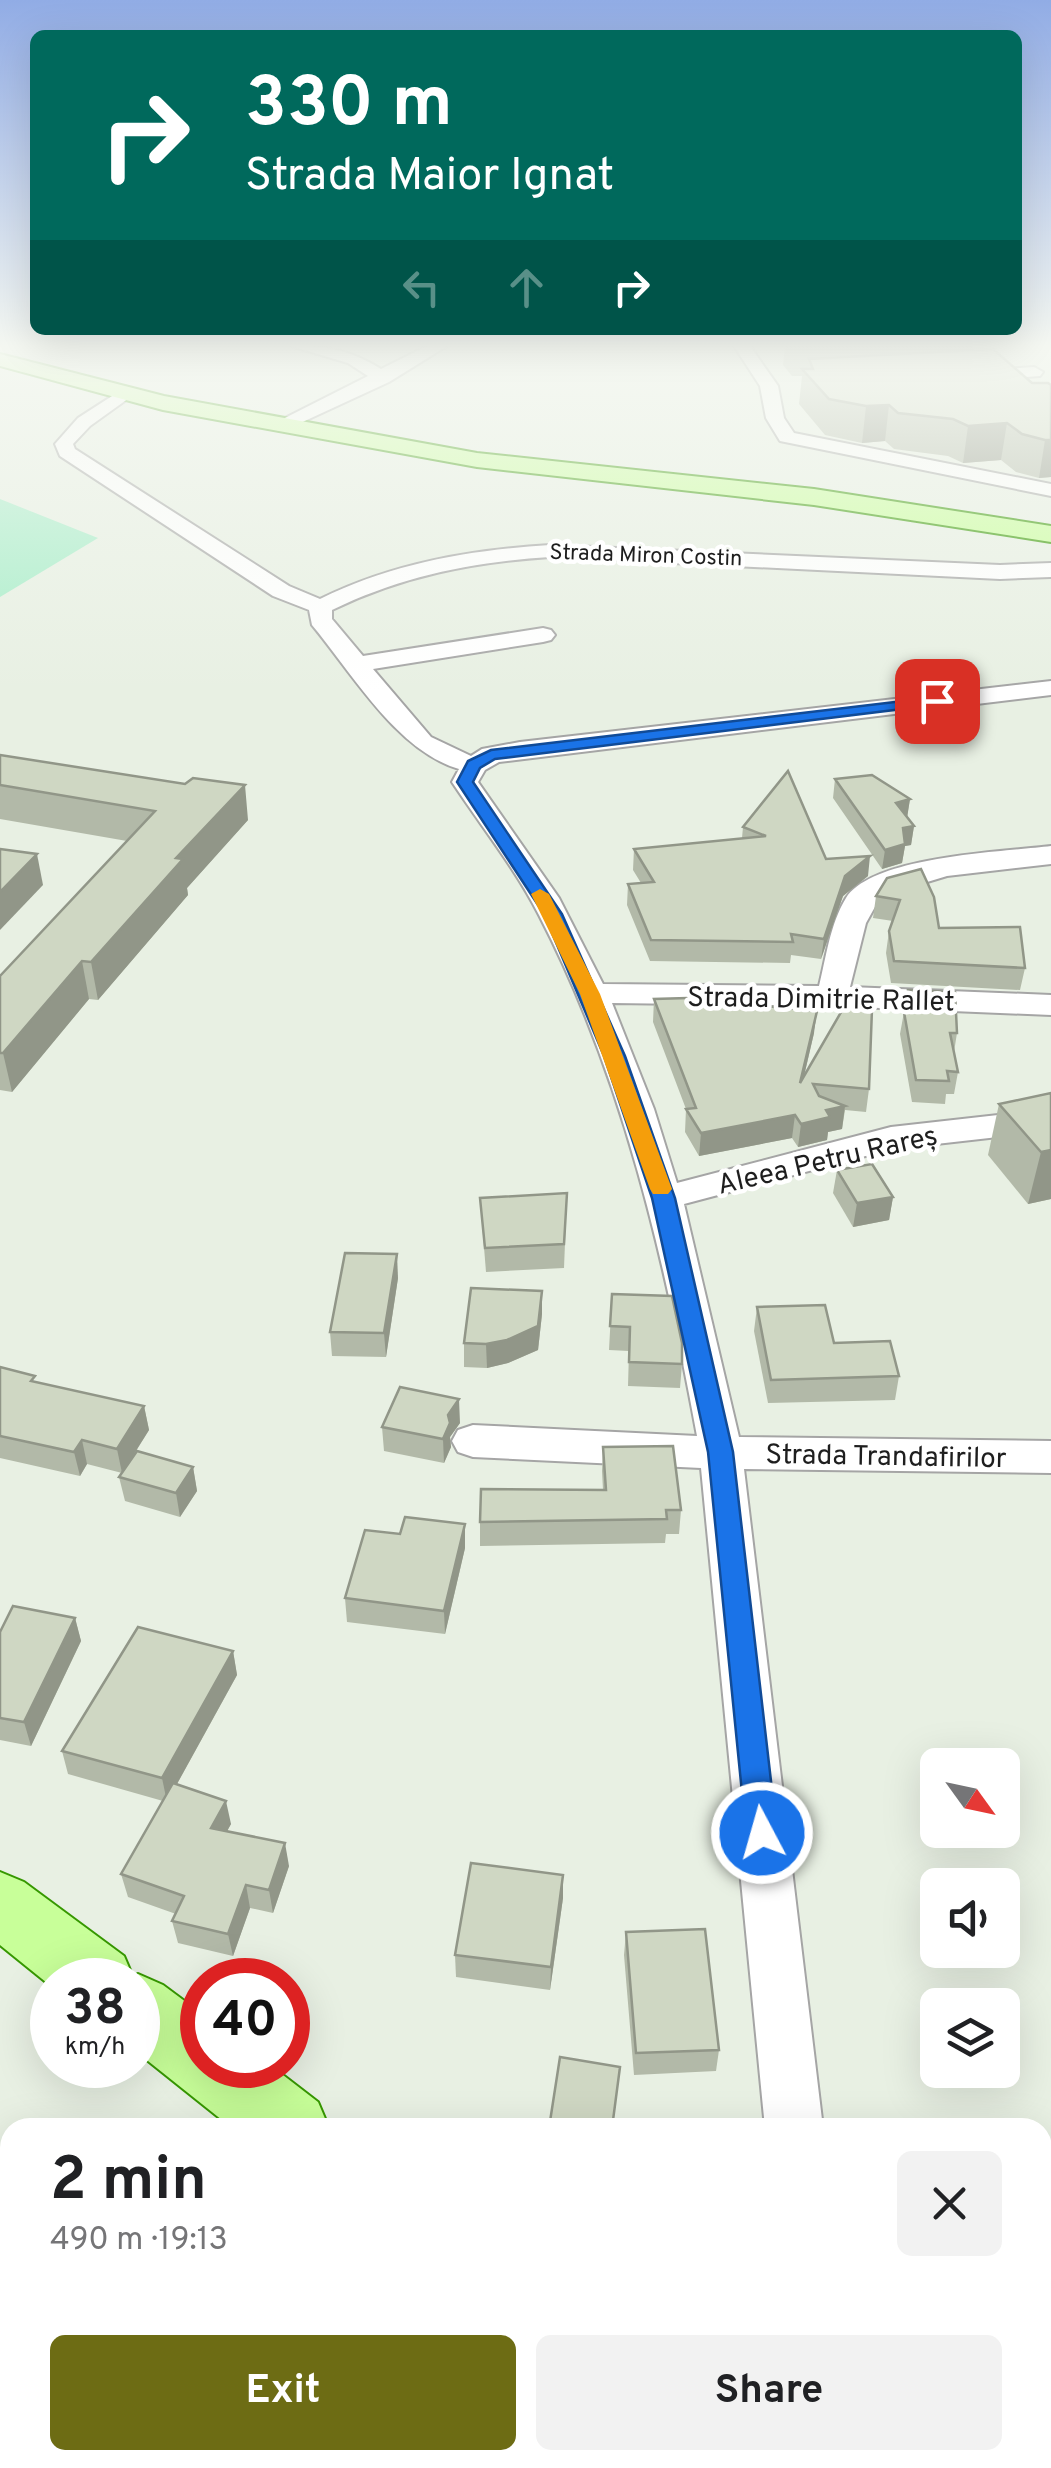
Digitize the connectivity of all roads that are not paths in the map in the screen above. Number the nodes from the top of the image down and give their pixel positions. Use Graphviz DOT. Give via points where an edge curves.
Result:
graph roads {
  1 [pos="81,461"];
  2 [pos="487,461"];
  3 [pos="907,461"];
  4 [pos="1051,490"];
  5 [pos="1051,534"];
  6 [pos="1051,570"];
  7 [pos="321,607"];
  8 [pos="543,635"];
  9 [pos="358,664"];
  10 [pos="1051,688"];
  11 [pos="474,765"];
  12 [pos="1051,855"];
  13 [pos="590,994"];
  14 [pos="832,996"];
  15 [pos="1051,1005"];
  16 [pos="1051,1120"];
  17 [pos="664,1198"];
  18 [pos="473,1441"];
  19 [pos="720,1452"];
  20 [pos="1051,1456"];
  21 [pos="0,1904"];
  22 [pos="70,1958"];
  23 [pos="160,2026"];
  24 [pos="180,2042"];
  25 [pos="240,2088"];
  26 [pos="279,2118"];
  27 [pos="790,2118"];
  1 -- 7 [label="street" via="281,590"];
  2 -- 5 [label="main road" via="814,498"];
  3 -- 4 [label="street"];
  6 -- 7 [label="street, Strada Miron Costin" via="520,551 432,566"];
  7 -- 9 [label="street" via="320,620"];
  8 -- 9 [label="street"];
  9 -- 11 [label="street" via="422,742"];
  10 -- 11 [label="street" via="520,750"];
  11 -- 13 [label="street" via="465,782 553,914"];
  12 -- 14 [label="street" via="874,884 860,896"];
  13 -- 14 [label="street, Strada Dimitrie Rallet"];
  13 -- 17 [label="street"];
  14 -- 15 [label="street, Strada Dimitrie Rallet"];
  16 -- 17 [label="street, Aleea Petru Rareș" via="892,1138"];
  17 -- 19 [label="street"];
  18 -- 19 [label="street, Strada Trandafirilor"];
  19 -- 20 [label="street, Strada Trandafirilor"];
  19 -- 27 [label="street"];
  21 -- 22 [label="main road"];
  23 -- 24 [label="main road"];
  25 -- 26 [label="main road"];
}
